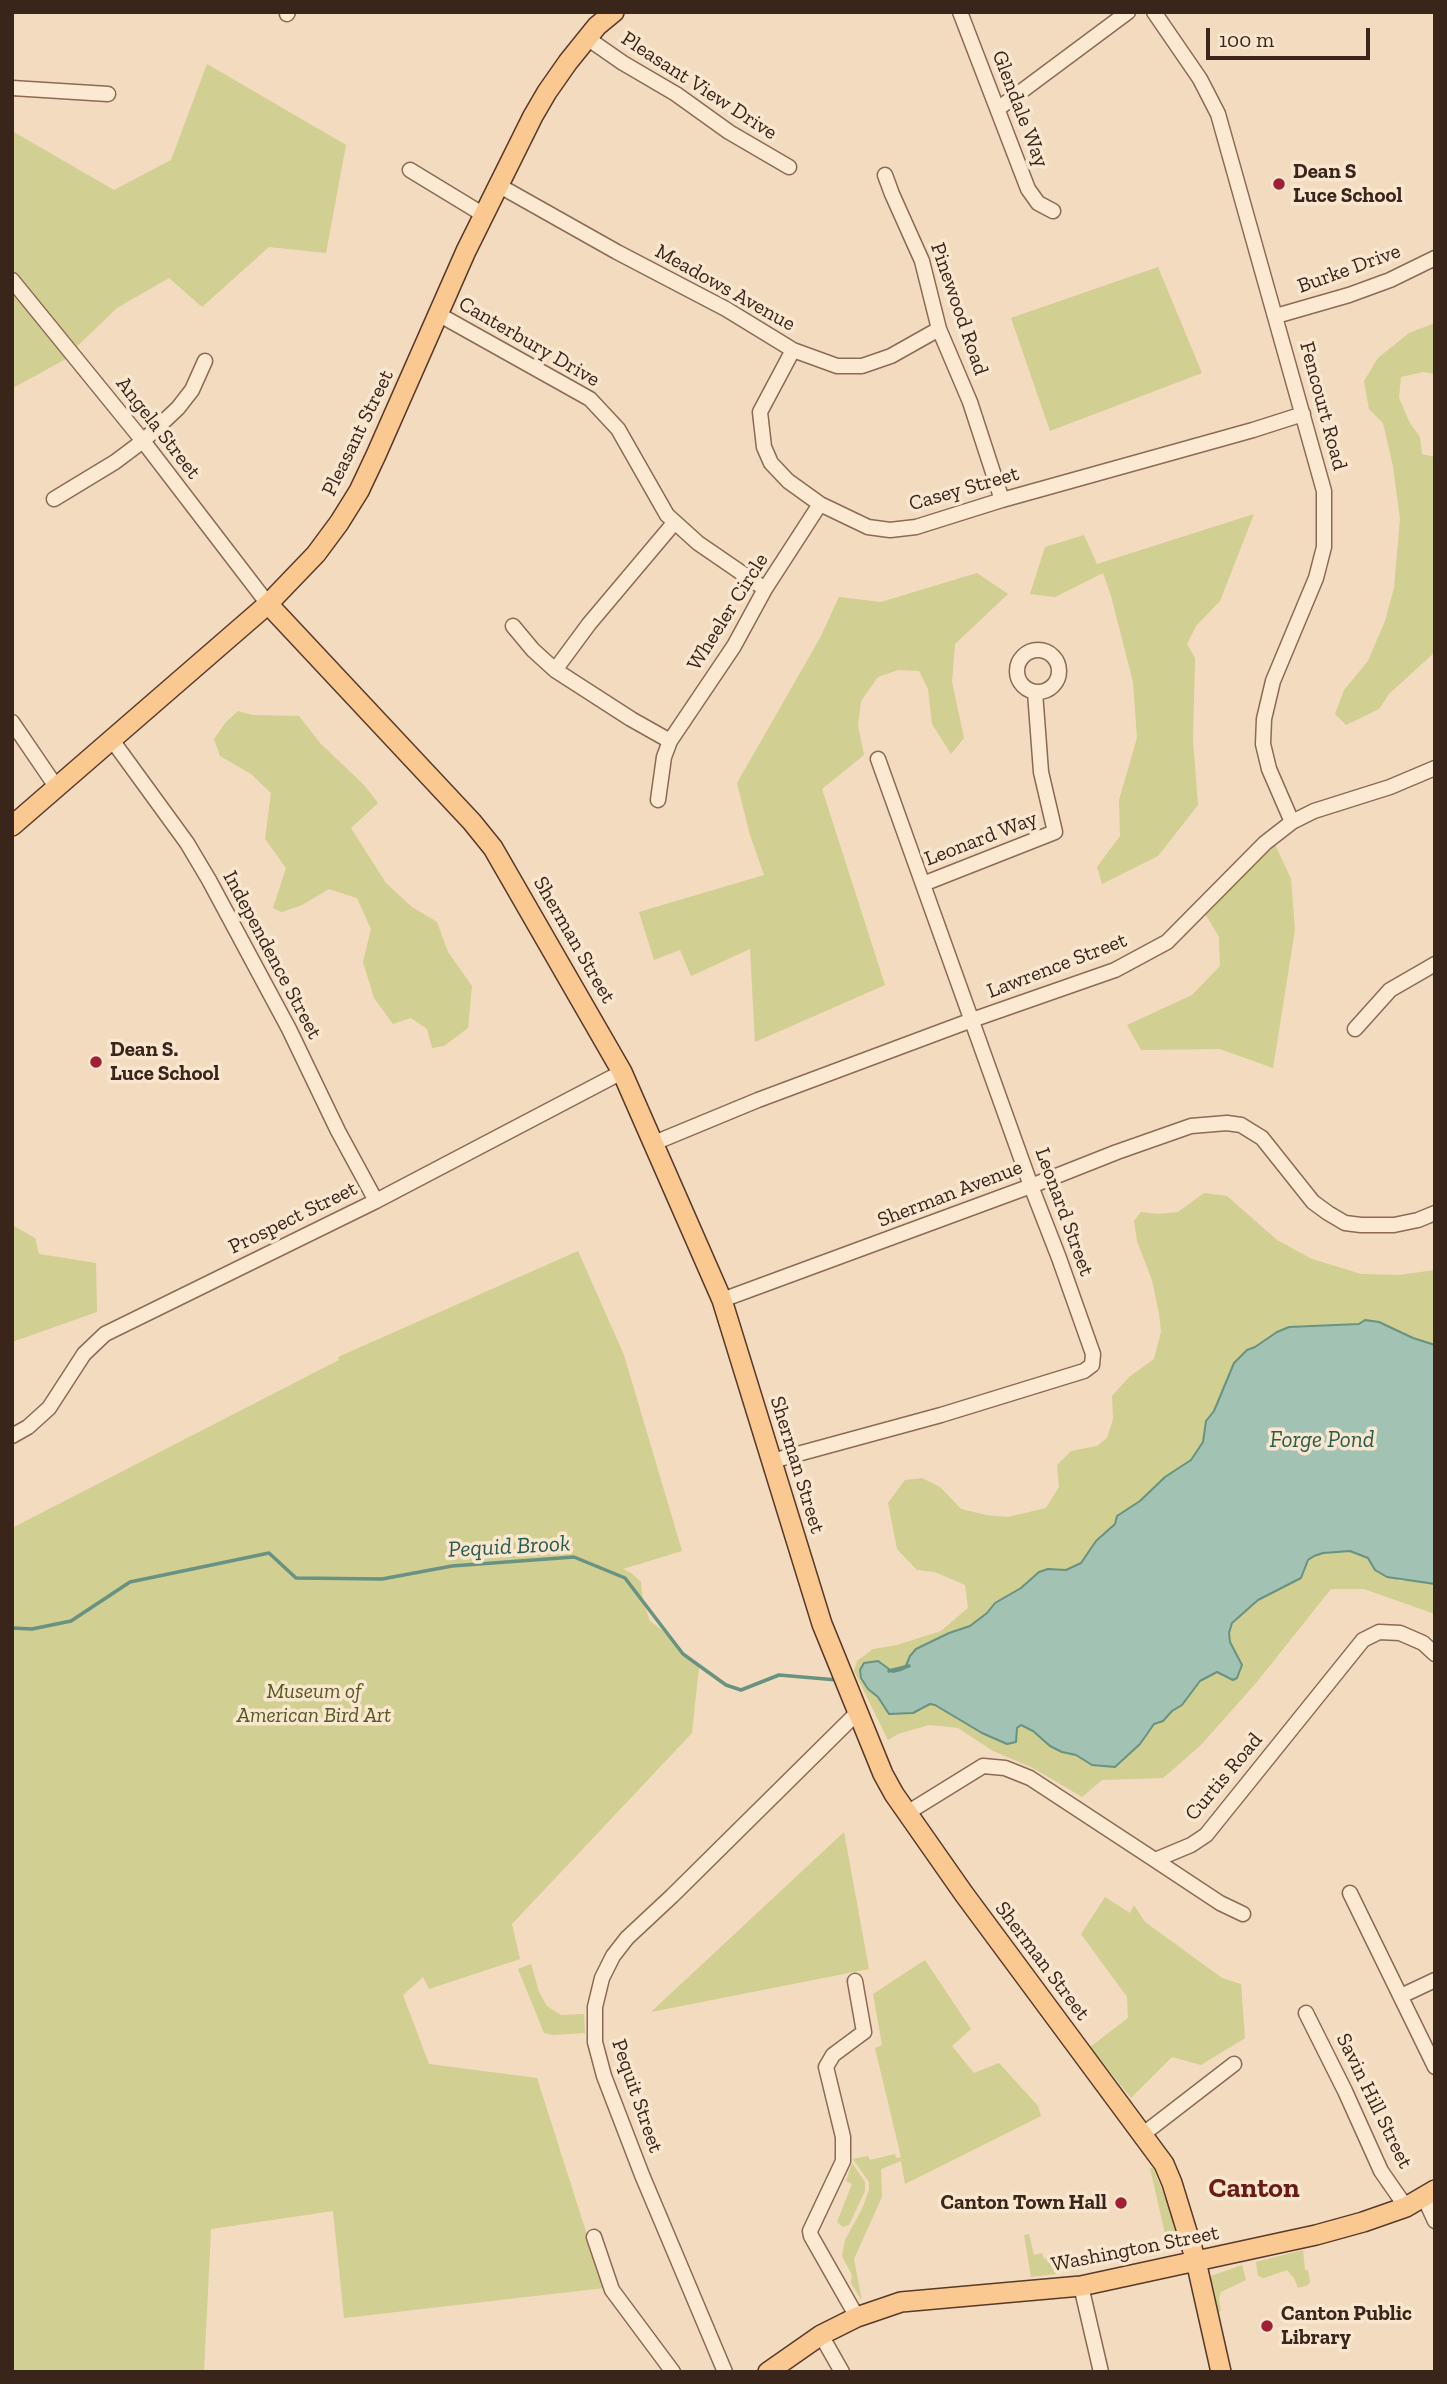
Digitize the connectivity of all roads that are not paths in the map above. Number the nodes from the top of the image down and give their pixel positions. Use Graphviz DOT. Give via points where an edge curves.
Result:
graph roads {
  1 [pos="614,12"];
  2 [pos="960,12"];
  3 [pos="1128,12"];
  4 [pos="1154,12"];
  5 [pos="587,38"];
  6 [pos="12,88"];
  7 [pos="108,94"];
  8 [pos="999,108"];
  9 [pos="789,167"];
  10 [pos="410,170"];
  11 [pos="885,175"];
  12 [pos="498,185"];
  13 [pos="1053,211"];
  14 [pos="484,215"];
  15 [pos="1435,258"];
  16 [pos="12,280"];
  17 [pos="438,314"];
  18 [pos="1276,316"];
  19 [pos="939,329"];
  20 [pos="793,350"];
  21 [pos="205,361"];
  22 [pos="1303,414"];
  23 [pos="143,441"];
  24 [pos="54,499"];
  25 [pos="1002,500"];
  26 [pos="820,504"];
  27 [pos="674,523"];
  28 [pos="765,589"];
  29 [pos="268,604"];
  30 [pos="513,626"];
  31 [pos="555,670"];
  32 [pos="1035,692"];
  33 [pos="12,722"];
  34 [pos="112,740"];
  35 [pos="670,740"];
  36 [pos="878,759"];
  37 [pos="1435,768"];
  38 [pos="57,789"];
  39 [pos="658,800"];
  40 [pos="1292,822"];
  41 [pos="12,826"];
  42 [pos="923,884"];
  43 [pos="1435,964"];
  44 [pos="972,1020"];
  45 [pos="1355,1029"];
  46 [pos="622,1072"];
  47 [pos="654,1143"];
  48 [pos="1031,1186"];
  49 [pos="376,1201"];
  50 [pos="1435,1213"];
  51 [pos="722,1300"];
  52 [pos="12,1436"];
  53 [pos="772,1461"];
  54 [pos="1435,1654"];
  55 [pos="858,1712"];
  56 [pos="907,1813"];
  57 [pos="1155,1860"];
  58 [pos="1350,1894"];
  59 [pos="1243,1914"];
  60 [pos="1435,1980"];
  61 [pos="855,1981"];
  62 [pos="1401,1996"];
  63 [pos="1306,2013"];
  64 [pos="1234,2064"];
  65 [pos="1435,2067"];
  66 [pos="1142,2135"];
  67 [pos="1429,2194"];
  68 [pos="1406,2207"];
  69 [pos="1435,2221"];
  70 [pos="594,2237"];
  71 [pos="1196,2261"];
  72 [pos="1082,2286"];
  73 [pos="857,2317"];
  74 [pos="821,2335"];
  75 [pos="673,2372"];
  76 [pos="725,2372"];
  77 [pos="768,2372"];
  78 [pos="842,2372"];
  79 [pos="1101,2372"];
  80 [pos="1222,2372"];
  1 -- 5 [label="main road, Pleasant Street"];
  2 -- 8 [label="street, Glendale Way"];
  3 -- 8 [label="street"];
  4 -- 18 [label="street, Fencourt Road" via="1218,114"];
  5 -- 9 [label="street, Pleasant View Drive"];
  5 -- 12 [label="main road, Pleasant Street" via="547,92"];
  6 -- 7 [label="street"];
  8 -- 13 [label="street, Glendale Way" via="1028,188 1038,203"];
  10 -- 14 [label="street"];
  11 -- 19 [label="street, Pinewood Road" via="922,261"];
  12 -- 14 [label="main road, Pleasant Street"];
  12 -- 20 [label="street, Meadows Avenue"];
  14 -- 17 [label="main road, Pleasant Street"];
  15 -- 18 [label="street, Burke Drive" via="1349,295"];
  16 -- 23 [label="street, Angela Street"];
  17 -- 27 [label="street, Canterbury Drive" via="590,399 618,429"];
  17 -- 29 [label="main road, Pleasant Street" via="359,491 316,554"];
  18 -- 22 [label="street, Fencourt Road"];
  19 -- 20 [label="street, Meadows Avenue" via="891,356 862,366 837,366"];
  19 -- 25 [label="street, Pinewood Road" via="970,402"];
  20 -- 26 [label="street, Casey Street" via="760,412 764,447 771,463 788,481"];
  21 -- 23 [label="street" via="192,390"];
  22 -- 25 [label="street, Casey Street"];
  22 -- 40 [label="street, Fencourt Road" via="1324,491 1324,547 1316,578 1273,681 1263,744"];
  23 -- 24 [label="street"];
  23 -- 29 [label="street, Angela Street"];
  25 -- 26 [label="street, Casey Street" via="916,527 890,530 867,527"];
  26 -- 28 [label="street, Wheeler Circle"];
  27 -- 28 [label="street, Canterbury Drive"];
  27 -- 31 [label="street"];
  28 -- 35 [label="street, Wheeler Circle" via="734,646"];
  29 -- 34 [label="main road, Pleasant Street"];
  29 -- 46 [label="main road, Sherman Street" via="493,848"];
  30 -- 31 [label="street"];
  31 -- 35 [label="street"];
  32 -- 42 [label="street, Leonard Way" via="1041,772 1055,832"];
  33 -- 38 [label="street"];
  34 -- 38 [label="main road, Pleasant Street"];
  34 -- 49 [label="street, Independence Street" via="187,842 209,880"];
  35 -- 39 [label="street, Wheeler Circle"];
  36 -- 42 [label="street, Leonard Street"];
  37 -- 40 [label="street, Lawrence Street"];
  38 -- 41 [label="main road, Pleasant Street"];
  40 -- 44 [label="street, Lawrence Street" via="1265,843 1167,942 1115,970"];
  42 -- 44 [label="street, Leonard Street"];
  43 -- 45 [label="street" via="1390,990"];
  44 -- 47 [label="street, Lawrence Street"];
  44 -- 48 [label="street, Leonard Street"];
  46 -- 47 [label="main road, Sherman Street"];
  46 -- 49 [label="street, Prospect Street"];
  47 -- 51 [label="main road, Sherman Street"];
  48 -- 50 [label="street, Sherman Avenue" via="1191,1126 1227,1123 1241,1125 1262,1138 1313,1202 1345,1223 1394,1225"];
  48 -- 51 [label="street, Sherman Avenue"];
  48 -- 53 [label="street, Leonard Street" via="1093,1354 1092,1365 941,1415"];
  49 -- 52 [label="street, Prospect Street" via="105,1334 84,1354 49,1408"];
  51 -- 53 [label="main road, Sherman Street"];
  53 -- 55 [label="main road, Sherman Street" via="822,1624"];
  54 -- 57 [label="street, Curtis Road" via="1401,1633 1379,1632 1363,1640 1206,1835"];
  55 -- 56 [label="main road, Sherman Street" via="883,1774"];
  55 -- 76 [label="street, Pequit Street" via="627,1938 602,1978 595,2007 595,2042 604,2076"];
  56 -- 57 [label="street" via="983,1766 1005,1768 1030,1778"];
  56 -- 66 [label="main road, Sherman Street"];
  57 -- 59 [label="street"];
  58 -- 62 [label="street"];
  60 -- 62 [label="street"];
  61 -- 73 [label="street" via="864,2032 833,2055 826,2067 843,2137 843,2161 810,2231"];
  62 -- 65 [label="street"];
  63 -- 68 [label="street, Savin Hill Street" via="1381,2171"];
  64 -- 66 [label="street"];
  66 -- 71 [label="main road, Sherman Street" via="1164,2164"];
  67 -- 68 [label="main road, Washington Street"];
  67 -- 69 [label="street"];
  68 -- 71 [label="main road, Washington Street" via="1300,2239"];
  70 -- 75 [label="street" via="612,2290"];
  71 -- 72 [label="main road, Washington Street"];
  71 -- 80 [label="main road, Sherman Street"];
  72 -- 73 [label="main road, Washington Street" via="912,2300"];
  72 -- 79 [label="street"];
  73 -- 74 [label="main road, Washington Street"];
  74 -- 77 [label="main road, Washington Street"];
  74 -- 78 [label="street"];
}
